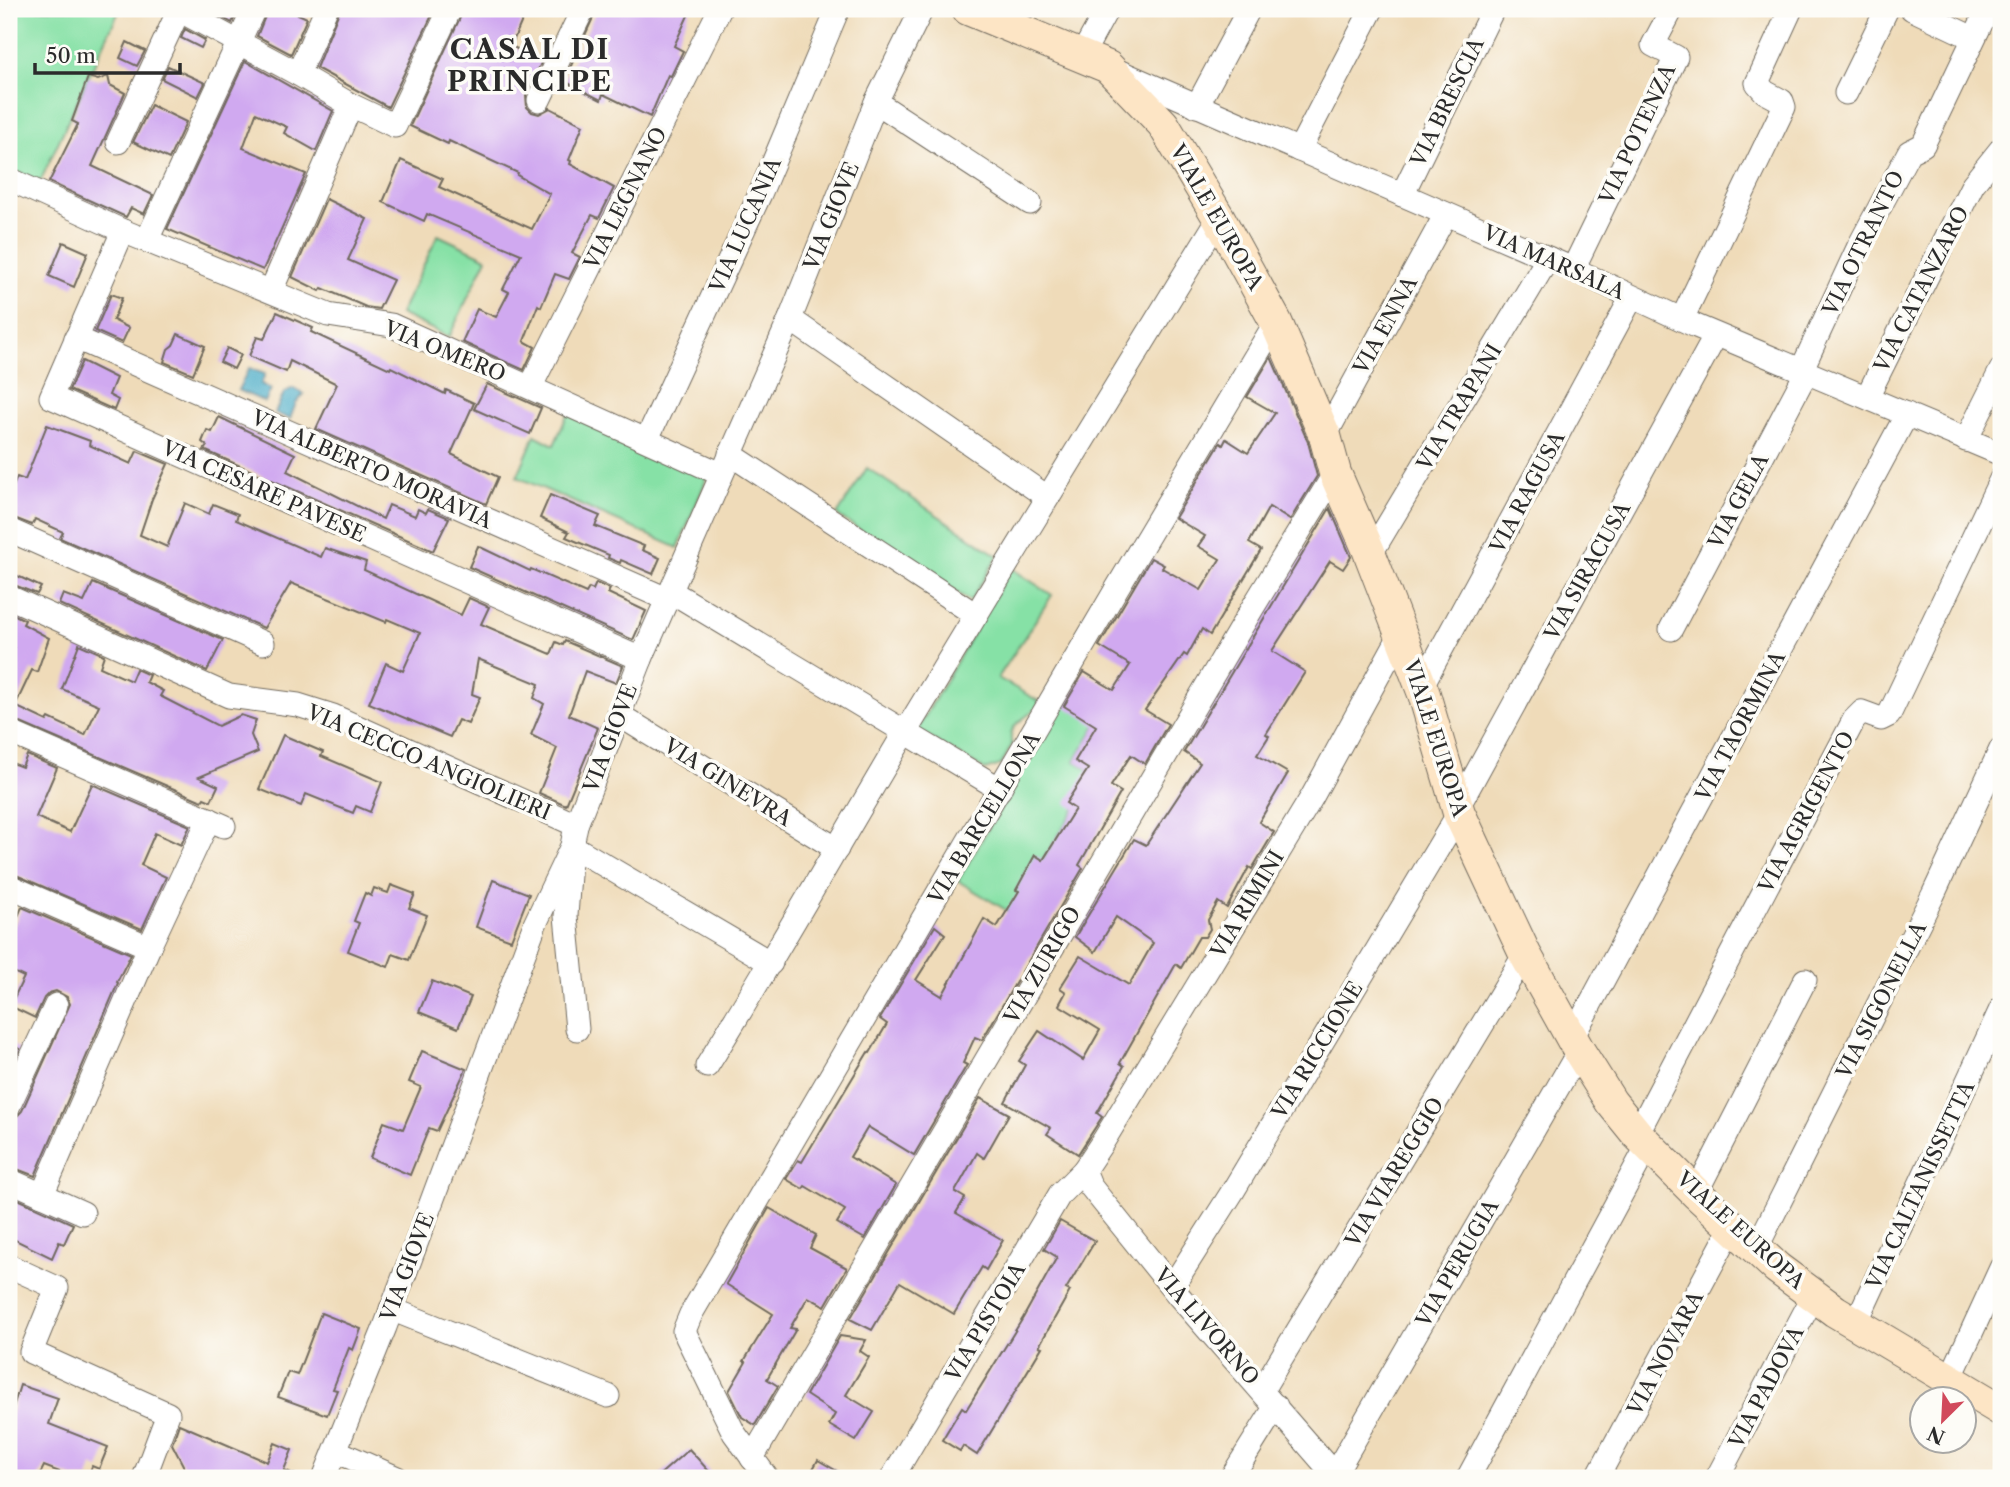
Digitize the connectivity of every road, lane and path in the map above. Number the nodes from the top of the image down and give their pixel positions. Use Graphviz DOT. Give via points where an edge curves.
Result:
graph roads {
  1 [pos="178,9"];
  2 [pos="254,9"];
  3 [pos="326,9"];
  4 [pos="450,9"];
  5 [pos="583,9"];
  6 [pos="720,9"];
  7 [pos="838,9"];
  8 [pos="922,9"];
  9 [pos="968,9"];
  10 [pos="1107,9"];
  11 [pos="1249,9"];
  12 [pos="1372,9"];
  13 [pos="1493,9"];
  14 [pos="1672,9"];
  15 [pos="1791,9"];
  16 [pos="1888,9"];
  17 [pos="1912,9"];
  18 [pos="1988,9"];
  19 [pos="1973,38"];
  20 [pos="238,43"];
  21 [pos="1095,61"];
  22 [pos="298,74"];
  23 [pos="1846,93"];
  24 [pos="539,100"];
  25 [pos="876,102"];
  26 [pos="351,105"];
  27 [pos="1197,106"];
  28 [pos="118,142"];
  29 [pos="2001,149"];
  30 [pos="1299,150"];
  31 [pos="9,179"];
  32 [pos="1402,195"];
  33 [pos="1030,204"];
  34 [pos="1446,214"];
  35 [pos="1219,218"];
  36 [pos="123,231"];
  37 [pos="147,240"];
  38 [pos="1548,258"];
  39 [pos="1573,269"];
  40 [pos="271,291"];
  41 [pos="1632,297"];
  42 [pos="790,319"];
  43 [pos="1682,319"];
  44 [pos="1276,322"];
  45 [pos="1716,335"];
  46 [pos="76,338"];
  47 [pos="2001,370"];
  48 [pos="1804,372"];
  49 [pos="531,386"];
  50 [pos="1867,397"];
  51 [pos="1907,414"];
  52 [pos="1325,436"];
  53 [pos="647,439"];
  54 [pos="1966,440"];
  55 [pos="2001,454"];
  56 [pos="726,464"];
  57 [pos="1335,473"];
  58 [pos="2001,479"];
  59 [pos="1047,497"];
  60 [pos="9,530"];
  61 [pos="1370,555"];
  62 [pos="670,596"];
  63 [pos="9,597"];
  64 [pos="976,615"];
  65 [pos="1671,629"];
  66 [pos="1401,634"];
  67 [pos="263,643"];
  68 [pos="641,659"];
  69 [pos="1421,687"];
  70 [pos="619,715"];
  71 [pos="906,731"];
  72 [pos="9,732"];
  73 [pos="2001,749"];
  74 [pos="1000,789"];
  75 [pos="1459,810"];
  76 [pos="574,836"];
  77 [pos="837,849"];
  78 [pos="9,886"];
  79 [pos="149,947"];
  80 [pos="1525,954"];
  81 [pos="771,963"];
  82 [pos="1805,980"];
  83 [pos="56,1005"];
  84 [pos="2001,1009"];
  85 [pos="577,1029"];
  86 [pos="1576,1045"];
  87 [pos="707,1066"];
  88 [pos="9,1105"];
  89 [pos="1642,1139"];
  90 [pos="1084,1170"];
  91 [pos="9,1180"];
  92 [pos="1696,1193"];
  93 [pos="42,1195"];
  94 [pos="83,1213"];
  95 [pos="1732,1227"];
  96 [pos="1756,1249"];
  97 [pos="9,1266"];
  98 [pos="2001,1268"];
  99 [pos="1172,1287"];
  100 [pos="1814,1295"];
  101 [pos="391,1309"];
  102 [pos="1856,1323"];
  103 [pos="1950,1379"];
  104 [pos="608,1396"];
  105 [pos="1269,1398"];
  106 [pos="2001,1410"];
  107 [pos="336,1451"];
  108 [pos="752,1458"];
  109 [pos="1335,1477"];
  110 [pos="144,1478"];
  111 [pos="324,1478"];
  112 [pos="397,1478"];
  113 [pos="767,1478"];
  114 [pos="892,1478"];
  115 [pos="1231,1478"];
  116 [pos="1468,1478"];
  117 [pos="1597,1478"];
  118 [pos="1717,1478"];
  1 -- 20 [label="street"];
  1 -- 28 [label="street"];
  2 -- 20 [label="street"];
  3 -- 22 [label="street"];
  4 -- 26 [label="street" via="396,126"];
  5 -- 24 [label="street"];
  6 -- 49 [label="street, VIA LEGNANO"];
  7 -- 53 [label="street, VIA LUCANIA" via="760,194"];
  8 -- 25 [label="street, VIA GIOVE"];
  9 -- 21 [label="street, VIALE EUROPA"];
  10 -- 21 [label="street"];
  11 -- 27 [label="street"];
  12 -- 30 [label="street"];
  13 -- 32 [label="street, VIA BRESCIA"];
  14 -- 39 [label="street, VIA POTENZA" via="1653,46 1676,57"];
  15 -- 43 [label="street" via="1757,83 1784,107"];
  16 -- 23 [label="street"];
  17 -- 19 [label="street"];
  18 -- 19 [label="street, VIA OTRANTO"];
  19 -- 48 [label="street, VIA OTRANTO" via="1923,145 1909,152 1859,246"];
  20 -- 22 [label="street"];
  20 -- 37 [label="street"];
  21 -- 27 [label="street, VIA MARSALA"];
  21 -- 35 [label="street, VIALE EUROPA" via="1163,124"];
  22 -- 26 [label="street"];
  25 -- 33 [label="street"];
  25 -- 42 [label="street, VIA GIOVE"];
  26 -- 40 [label="street"];
  27 -- 30 [label="street, VIA MARSALA"];
  29 -- 50 [label="street, VIA CATANZARO" via="1973,184"];
  30 -- 32 [label="street, VIA MARSALA"];
  31 -- 36 [label="street, VIA OMERO"];
  32 -- 34 [label="street, VIA MARSALA"];
  34 -- 38 [label="street, VIA MARSALA"];
  34 -- 52 [label="street, VIA ENNA"];
  35 -- 44 [label="street, VIALE EUROPA"];
  35 -- 59 [label="street"];
  36 -- 37 [label="street, VIA OMERO"];
  36 -- 46 [label="street, VIA CESARE PAVESE"];
  37 -- 40 [label="street, VIA OMERO"];
  38 -- 39 [label="street, VIA MARSALA"];
  38 -- 61 [label="street, VIA TRAPANI"];
  39 -- 41 [label="street, VIA MARSALA"];
  40 -- 49 [label="street, VIA OMERO" via="328,315 391,325"];
  41 -- 43 [label="street, VIA MARSALA"];
  41 -- 69 [label="street, VIA RAGUSA"];
  42 -- 56 [label="street, VIA GIOVE"];
  42 -- 59 [label="street"];
  43 -- 45 [label="street, VIA MARSALA"];
  44 -- 52 [label="street, VIALE EUROPA"];
  44 -- 74 [label="street, VIA BARCELLONA"];
  45 -- 48 [label="street, VIA MARSALA"];
  45 -- 75 [label="street, VIA SIRACUSA"];
  46 -- 62 [label="street, VIA ALBERTO MORAVIA"];
  46 -- 68 [label="street, VIA CESARE PAVESE" via="51,397"];
  47 -- 54 [label="street"];
  48 -- 50 [label="street, VIA MARSALA"];
  48 -- 65 [label="street, VIA GELA"];
  49 -- 53 [label="street, VIA OMERO"];
  50 -- 51 [label="street, VIA MARSALA"];
  51 -- 54 [label="street, VIA MARSALA"];
  51 -- 86 [label="street, VIA TAORMINA"];
  52 -- 57 [label="street, VIALE EUROPA"];
  53 -- 56 [label="street, VIA OMERO"];
  54 -- 55 [label="street, VIA MARSALA"];
  56 -- 62 [label="street, VIA GIOVE"];
  56 -- 64 [label="street, VIA OMERO"];
  57 -- 61 [label="street, VIALE EUROPA"];
  57 -- 108 [label="street, VIA ZURIGO"];
  58 -- 89 [label="street, VIA AGRIGENTO" via="1888,715 1881,719 1862,712 1854,720"];
  59 -- 64 [label="street"];
  60 -- 67 [label="street"];
  61 -- 66 [label="street, VIALE EUROPA"];
  62 -- 68 [label="street, VIA GIOVE"];
  62 -- 71 [label="street, VIA ALBERTO MORAVIA"];
  63 -- 76 [label="street, VIA CECCO ANGIOLIERI" via="229,696 299,705 333,716"];
  64 -- 71 [label="street"];
  66 -- 69 [label="street, VIALE EUROPA"];
  66 -- 90 [label="street, VIA RIMINI" via="1312,797"];
  68 -- 70 [label="street, VIA GIOVE"];
  69 -- 75 [label="street, VIALE EUROPA"];
  70 -- 76 [label="street, VIA GIOVE"];
  70 -- 77 [label="street, VIA GINEVRA"];
  71 -- 74 [label="street, VIA ALBERTO MORAVIA"];
  71 -- 77 [label="street"];
  72 -- 79 [label="street" via="216,823"];
  73 -- 96 [label="street, VIA SIGONELLA"];
  74 -- 108 [label="street, VIA BARCELLONA" via="684,1331 734,1433"];
  75 -- 80 [label="street, VIALE EUROPA"];
  75 -- 99 [label="street, VIA RICCIONE"];
  76 -- 81 [label="street"];
  76 -- 85 [label="street" via="566,916"];
  76 -- 101 [label="street, VIA GIOVE" via="536,924"];
  77 -- 81 [label="street"];
  78 -- 79 [label="street"];
  79 -- 93 [label="street"];
  80 -- 86 [label="street, VIALE EUROPA"];
  80 -- 105 [label="street, VIA VIAREGGIO"];
  81 -- 87 [label="street"];
  82 -- 92 [label="street"];
  83 -- 88 [label="street"];
  84 -- 102 [label="street, VIA CALTANISSETTA"];
  86 -- 89 [label="street, VIALE EUROPA" via="1611,1102"];
  86 -- 109 [label="street, VIA PERUGIA"];
  89 -- 92 [label="street, VIALE EUROPA"];
  89 -- 116 [label="street"];
  90 -- 99 [label="street, VIA LIVORNO" via="1091,1187"];
  90 -- 114 [label="street, VIA PISTOIA" via="1060,1194"];
  91 -- 93 [label="street"];
  92 -- 95 [label="street, VIALE EUROPA"];
  93 -- 94 [label="street"];
  95 -- 96 [label="street, VIALE EUROPA"];
  95 -- 117 [label="street, VIA NOVARA"];
  96 -- 100 [label="street, VIALE EUROPA"];
  97 -- 110 [label="street" via="57,1288 31,1352 168,1414"];
  98 -- 103 [label="street"];
  99 -- 105 [label="street, VIA LIVORNO"];
  100 -- 102 [label="street, VIALE EUROPA"];
  100 -- 118 [label="street, VIA PADOVA"];
  101 -- 104 [label="street"];
  101 -- 107 [label="street, VIA GIOVE"];
  102 -- 103 [label="street, VIALE EUROPA"];
  103 -- 106 [label="street, VIALE EUROPA"];
  105 -- 109 [label="street, VIA LIVORNO"];
  105 -- 115 [label="street, VIA VIAREGGIO"];
  107 -- 111 [label="street, VIA GIOVE"];
  107 -- 112 [label="street"];
  108 -- 113 [label="street"];
}
